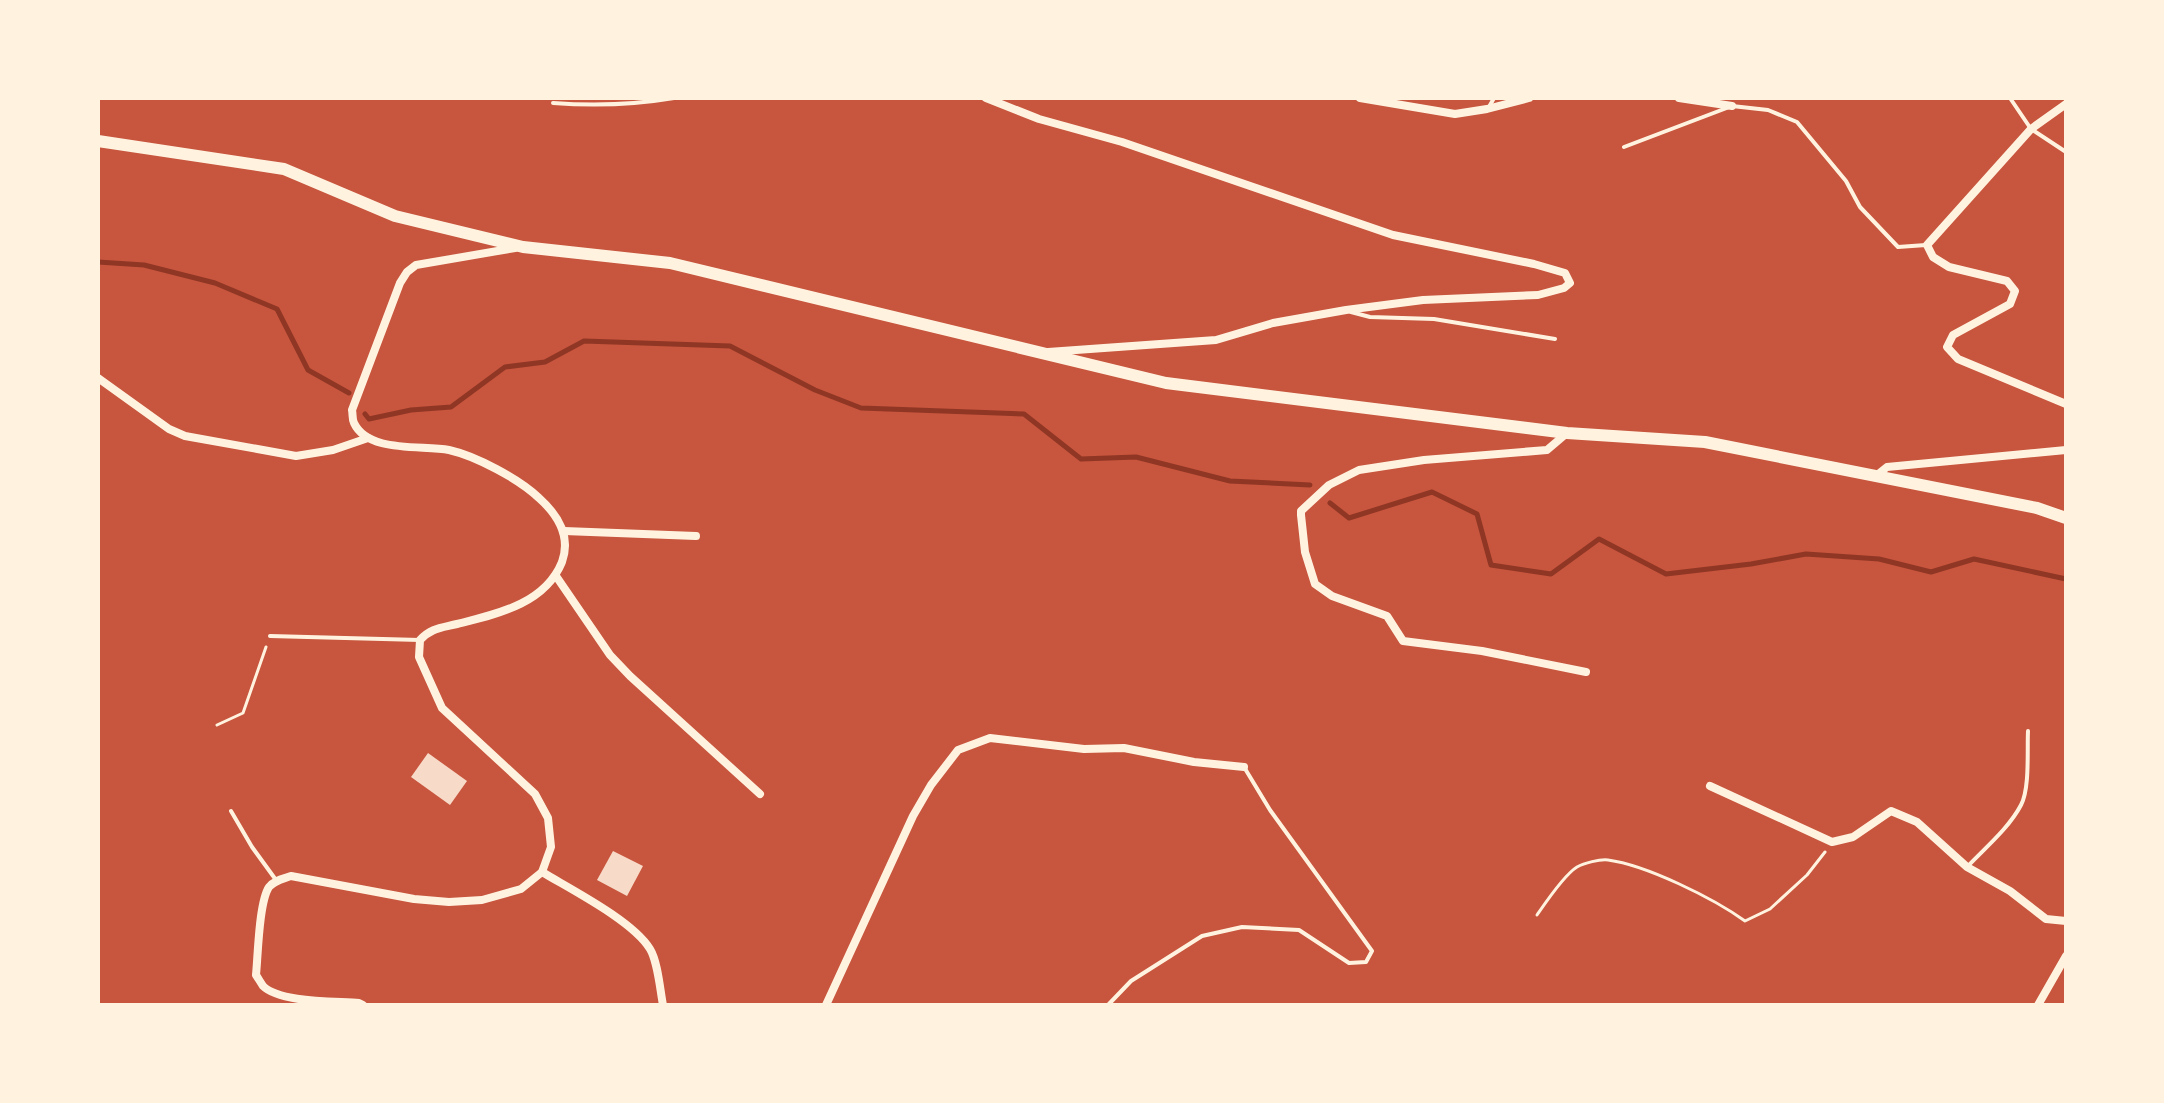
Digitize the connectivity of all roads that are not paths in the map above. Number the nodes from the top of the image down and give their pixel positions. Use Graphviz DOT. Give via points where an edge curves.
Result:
graph roads {
  1 [pos="674,98"];
  2 [pos="986,98"];
  3 [pos="1360,98"];
  4 [pos="1494,98"];
  5 [pos="1529,98"];
  6 [pos="1679,98"];
  7 [pos="2010,98"];
  8 [pos="553,103"];
  9 [pos="2066,104"];
  10 [pos="1732,106"];
  11 [pos="1487,109"];
  12 [pos="2031,129"];
  13 [pos="98,141"];
  14 [pos="1624,147"];
  15 [pos="2066,152"];
  16 [pos="1927,245"];
  17 [pos="523,247"];
  18 [pos="1346,310"];
  19 [pos="1555,339"];
  20 [pos="1039,352"];
  21 [pos="98,378"];
  22 [pos="2066,404"];
  23 [pos="1567,433"];
  24 [pos="368,438"];
  25 [pos="2066,450"];
  26 [pos="1877,475"];
  27 [pos="2066,518"];
  28 [pos="564,531"];
  29 [pos="696,536"];
  30 [pos="556,576"];
  31 [pos="270,636"];
  32 [pos="420,640"];
  33 [pos="1586,672"];
  34 [pos="2028,731"];
  35 [pos="1244,767"];
  36 [pos="1710,786"];
  37 [pos="760,794"];
  38 [pos="231,811"];
  39 [pos="1967,867"];
  40 [pos="542,872"];
  41 [pos="276,880"];
  42 [pos="2066,921"];
  43 [pos="2066,956"];
  44 [pos="363,1005"];
  45 [pos="663,1005"];
  46 [pos="826,1005"];
  47 [pos="1108,1005"];
  48 [pos="2038,1005"];
  1 -- 8 [label="lane" via="601,106"];
  2 -- 18 [label="street" via="1393,235 1565,273 1570,283 1538,295"];
  3 -- 11 [label="street" via="1455,114"];
  4 -- 11 [label="lane"];
  5 -- 11 [label="street"];
  6 -- 10 [label="street"];
  7 -- 12 [label="lane"];
  9 -- 12 [label="street"];
  10 -- 14 [label="lane"];
  10 -- 16 [label="lane" via="1768,110 1797,122 1846,181 1860,207 1898,247"];
  12 -- 15 [label="lane"];
  12 -- 16 [label="street"];
  13 -- 17 [label="main road" via="284,169 395,216"];
  16 -- 22 [label="street" via="1933,257 1949,267 2007,281 2015,291 2010,304 1953,335 1947,347 1958,359"];
  17 -- 20 [label="main road" via="670,263"];
  17 -- 24 [label="street" via="416,265 407,272 352,410 354,423"];
  18 -- 19 [label="lane"];
  18 -- 20 [label="street" via="1216,340"];
  20 -- 23 [label="main road" via="1166,383"];
  21 -- 24 [label="street" via="185,436 296,456"];
  23 -- 26 [label="main road" via="1705,442"];
  23 -- 33 [label="street" via="1547,450 1359,470 1329,485 1301,515 1315,584 1332,596 1387,616 1403,641"];
  24 -- 28 [label="street" via="450,451 500,470 538,496"];
  25 -- 26 [label="street" via="1887,467"];
  26 -- 27 [label="main road"];
  28 -- 29 [label="street"];
  28 -- 30 [label="street" via="565,553"];
  30 -- 32 [label="street" via="534,597 499,614 429,631"];
  30 -- 37 [label="street" via="610,655"];
  31 -- 32 [label="lane"];
  32 -- 40 [label="street" via="419,657 442,708 535,794 548,818 551,847"];
  34 -- 39 [label="lane" via="2022,804"];
  35 -- 46 [label="street" via="1124,748 990,738 958,750 913,816"];
  35 -- 47 [label="lane" via="1372,951 1366,962 1349,963 1299,930 1242,927 1202,936 1131,981"];
  36 -- 39 [label="street" via="1832,842 1853,837 1891,811 1917,822"];
  38 -- 41 [label="lane"];
  39 -- 42 [label="street" via="2046,919"];
  40 -- 41 [label="street" via="521,889 449,902 291,876"];
  40 -- 45 [label="street" via="637,933 652,952"];
  41 -- 44 [label="street" via="263,901 256,975 262,985 285,997"];
  43 -- 48 [label="street"];
}
